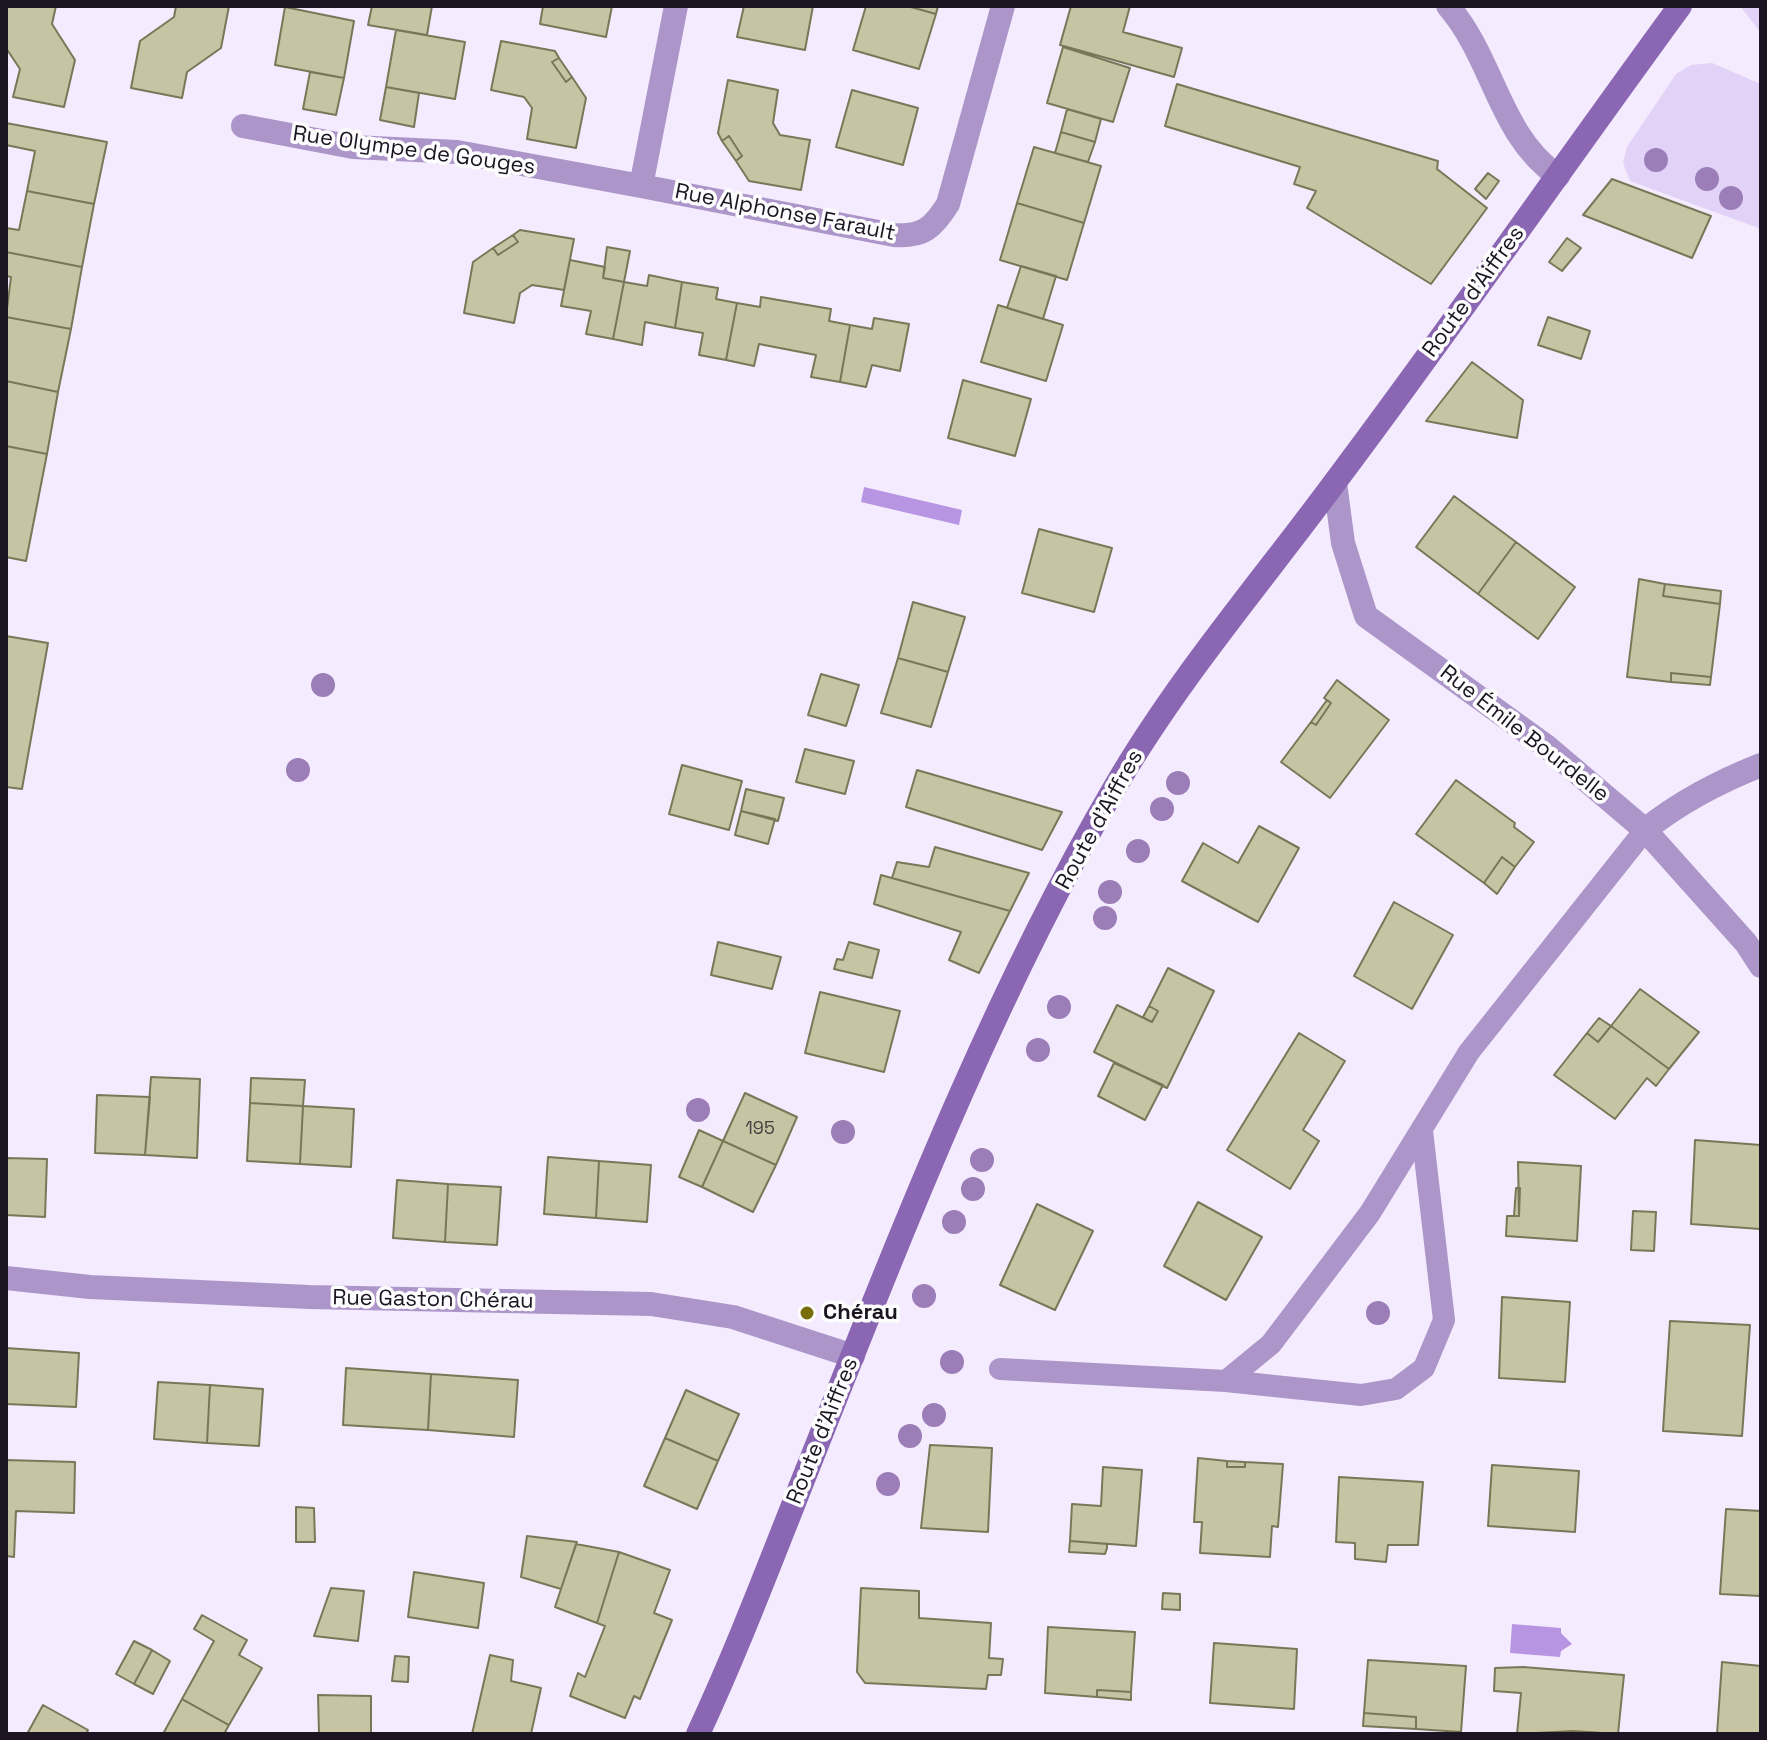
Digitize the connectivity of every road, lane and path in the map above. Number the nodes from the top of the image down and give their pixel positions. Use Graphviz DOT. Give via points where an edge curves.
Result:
graph roads {
  1 [pos="676,6"];
  2 [pos="1003,6"];
  3 [pos="1448,6"];
  4 [pos="1680,6"];
  5 [pos="243,126"];
  6 [pos="1558,176"];
  7 [pos="641,186"];
  8 [pos="1335,483"];
  9 [pos="1761,765"];
  10 [pos="1645,830"];
  11 [pos="1761,966"];
  12 [pos="1422,1131"];
  13 [pos="6,1278"];
  14 [pos="853,1356"];
  15 [pos="1000,1369"];
  16 [pos="1226,1381"];
  17 [pos="698,1734"];
  1 -- 7 [label="street"];
  2 -- 7 [label="street, Rue Alphonse Farault" via="948,204 928,231 894,235"];
  3 -- 6 [label="street" via="1480,52 1516,135 1538,163"];
  4 -- 6 [label="main road, Route d'Aiffres"];
  5 -- 7 [label="street, Rue Olympe de Gouges" via="353,147 457,152"];
  6 -- 8 [label="main road, Route d'Aiffres"];
  8 -- 10 [label="street, Rue Émile Bourdelle" via="1343,543 1366,616 1546,746"];
  8 -- 14 [label="main road, Route d'Aiffres" via="1167,705 1114,788 967,1083"];
  9 -- 10 [label="street" via="1677,804"];
  10 -- 11 [label="street, Rue Émile Bourdelle"];
  10 -- 12 [label="lane" via="1469,1052"];
  12 -- 16 [label="lane" via="1370,1213 1271,1344"];
  12 -- 16 [label="lane" via="1444,1320 1424,1368 1396,1389 1361,1395"];
  13 -- 14 [label="street, Rue Gaston Chérau" via="309,1297 651,1304 733,1317"];
  14 -- 17 [label="main road, Route d'Aiffres"];
  15 -- 16 [label="lane"];
}
